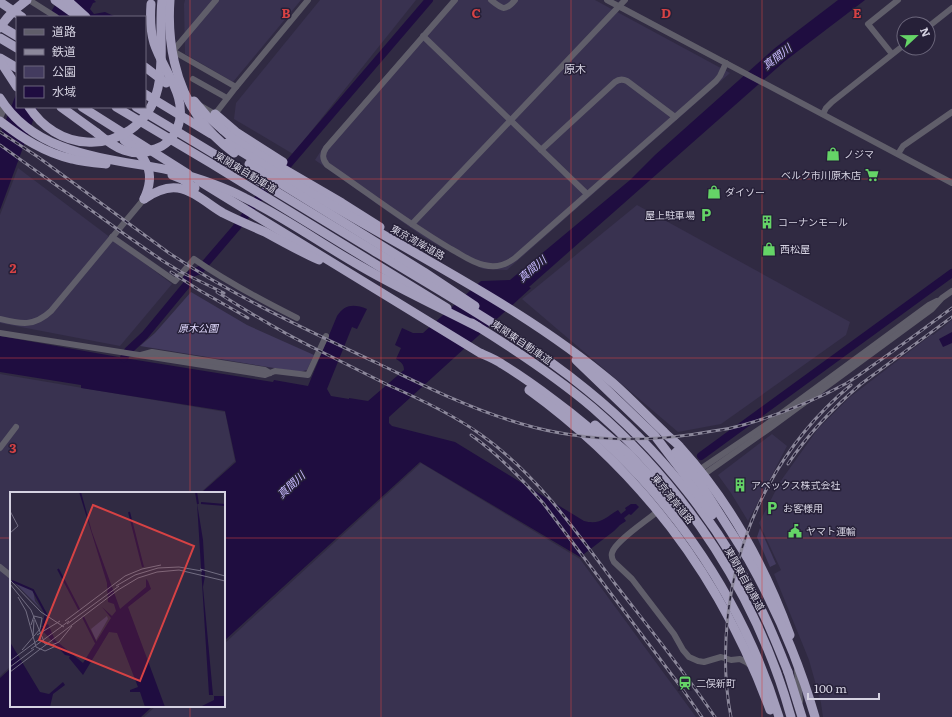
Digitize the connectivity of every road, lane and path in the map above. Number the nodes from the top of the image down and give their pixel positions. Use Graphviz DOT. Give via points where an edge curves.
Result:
graph roads {
  1 [pos="28,0"];
  2 [pos="55,0"];
  3 [pos="67,0"];
  4 [pos="162,0"];
  5 [pos="170,0"];
  6 [pos="216,0"];
  7 [pos="308,0"];
  8 [pos="455,0"];
  9 [pos="491,0"];
  10 [pos="516,0"];
  11 [pos="607,0"];
  12 [pos="625,0"];
  13 [pos="898,0"];
  14 [pos="0,2"];
  15 [pos="151,2"];
  16 [pos="619,6"];
  17 [pos="952,8"];
  18 [pos="21,16"];
  19 [pos="54,16"];
  20 [pos="78,16"];
  21 [pos="85,16"];
  22 [pos="936,21"];
  23 [pos="0,27"];
  24 [pos="16,35"];
  25 [pos="423,36"];
  26 [pos="0,38"];
  27 [pos="16,47"];
  28 [pos="896,51"];
  29 [pos="892,54"];
  30 [pos="0,58"];
  31 [pos="0,61"];
  32 [pos="726,63"];
  33 [pos="0,66"];
  34 [pos="16,67"];
  35 [pos="146,69"];
  36 [pos="146,72"];
  37 [pos="16,76"];
  38 [pos="193,79"];
  39 [pos="166,83"];
  40 [pos="16,85"];
  41 [pos="236,87"];
  42 [pos="146,95"];
  43 [pos="0,98"];
  44 [pos="227,98"];
  45 [pos="0,108"];
  46 [pos="30,108"];
  47 [pos="62,108"];
  48 [pos="78,108"];
  49 [pos="84,108"];
  50 [pos="118,108"];
  51 [pos="138,108"];
  52 [pos="952,112"];
  53 [pos="215,114"];
  54 [pos="823,114"];
  55 [pos="675,116"];
  56 [pos="0,120"];
  57 [pos="511,121"];
  58 [pos="541,150"];
  59 [pos="898,154"];
  60 [pos="265,159"];
  61 [pos="952,183"];
  62 [pos="587,194"];
  63 [pos="144,199"];
  64 [pos="225,211"];
  65 [pos="412,224"];
  66 [pos="112,237"];
  67 [pos="464,280"];
  68 [pos="364,282"];
  69 [pos="952,290"];
  70 [pos="297,318"];
  71 [pos="0,319"];
  72 [pos="478,327"];
  73 [pos="0,333"];
  74 [pos="326,336"];
  75 [pos="560,342"];
  76 [pos="524,344"];
  77 [pos="505,369"];
  78 [pos="545,394"];
  79 [pos="16,427"];
  80 [pos="663,432"];
  81 [pos="0,448"];
  82 [pos="701,472"];
  83 [pos="658,511"];
  84 [pos="712,543"];
  85 [pos="736,563"];
  86 [pos="0,567"];
  87 [pos="10,575"];
  88 [pos="790,634"];
  89 [pos="754,668"];
  90 [pos="773,717"];
  91 [pos="779,717"];
  92 [pos="791,717"];
  93 [pos="801,717"];
  94 [pos="814,717"];
  1 -- 19 [label="street"];
  1 -- 23 [label="highway, bridge" via="12,12"];
  2 -- 20 [label="highway"];
  3 -- 21 [label="highway"];
  4 -- 46 [label="highway, bridge" via="159,83 150,108 136,125 120,136 108,140 81,142 51,130"];
  5 -- 76 [label="highway, bridge" via="170,37 178,75 191,106 217,139 259,170 450,289"];
  6 -- 41 [label="street" via="174,51"];
  7 -- 41 [label="street"];
  8 -- 25 [label="street"];
  9 -- 10 [label="street" via="502,8 509,7"];
  11 -- 16 [label="street"];
  12 -- 16 [label="street"];
  13 -- 29 [label="street" via="868,24"];
  14 -- 18 [label="highway"];
  15 -- 47 [label="highway, bridge" via="150,27 154,42 180,102 181,115 176,132 169,141 150,151 125,151 109,143"];
  15 -- 60 [label="highway, bridge" via="156,34 169,62 197,106 232,138"];
  16 -- 32 [label="street"];
  16 -- 57 [label="street"];
  17 -- 22 [label="street"];
  23 -- 24 [label="highway"];
  25 -- 57 [label="street"];
  25 -- 65 [label="street" via="324,150 323,157 327,165"];
  26 -- 27 [label="highway"];
  28 -- 29 [label="street"];
  29 -- 54 [label="street" via="829,105"];
  30 -- 34 [label="highway"];
  31 -- 40 [label="highway, bridge"];
  32 -- 54 [label="street"];
  32 -- 55 [label="street" via="718,79"];
  33 -- 37 [label="highway, bridge"];
  35 -- 39 [label="highway"];
  36 -- 39 [label="street"];
  38 -- 44 [label="street"];
  39 -- 53 [label="street"];
  41 -- 44 [label="street"];
  42 -- 60 [label="highway, 東京湾岸道路"];
  43 -- 72 [label="highway, bridge" via="25,126 54,144 86,155 181,173 232,192 257,204 362,268"];
  44 -- 53 [label="street"];
  45 -- 56 [label="street" via="3,111"];
  48 -- 63 [label="highway" via="141,154 150,173 149,187"];
  49 -- 68 [label="highway, 東京湾岸道路"];
  50 -- 72 [label="highway, 東関東自動車道, bridge"];
  51 -- 76 [label="highway, 東関東自動車道, bridge"];
  52 -- 59 [label="street" via="903,146"];
  53 -- 60 [label="highway"];
  54 -- 59 [label="street"];
  55 -- 58 [label="street" via="627,81 619,80"];
  55 -- 62 [label="street"];
  56 -- 64 [label="highway, bridge" via="39,147 65,158 135,166 177,177"];
  57 -- 58 [label="street"];
  57 -- 65 [label="street"];
  58 -- 62 [label="street"];
  59 -- 61 [label="street"];
  60 -- 67 [label="highway, 東京湾岸道路"];
  60 -- 67 [label="highway" via="300,172 342,203"];
  62 -- 65 [label="street" via="515,258 498,266 484,266 475,262"];
  63 -- 64 [label="highway" via="157,191 176,188 192,193"];
  63 -- 66 [label="street"];
  64 -- 68 [label="highway"];
  66 -- 70 [label="street" via="175,281 194,260 213,273"];
  66 -- 71 [label="street" via="45,317 28,323"];
  67 -- 75 [label="highway, 東京湾岸道路"];
  68 -- 77 [label="highway, 東京湾岸道路" via="500,363"];
  69 -- 82 [label="street" via="932,309"];
  72 -- 84 [label="highway, 東関東自動車道" via="550,375 603,417 675,493"];
  73 -- 74 [label="street" via="140,356 152,352 265,370 270,373 275,371 308,375"];
  75 -- 80 [label="highway, 東京湾岸道路" via="613,384"];
  75 -- 85 [label="highway" via="667,450 712,515"];
  76 -- 85 [label="highway, 東関東自動車道" via="587,390 642,440 696,502"];
  77 -- 78 [label="highway, 東京湾岸道路"];
  77 -- 83 [label="highway, 東京湾岸道路" via="583,432 625,473"];
  78 -- 84 [label="highway" via="570,406 620,446"];
  78 -- 91 [label="highway, 東京湾岸道路" via="576,417 631,467 684,529 735,613 758,661"];
  79 -- 81 [label="street"];
  80 -- 82 [label="highway, 東京湾岸道路" via="678,444"];
  80 -- 94 [label="highway, 東京湾岸道路, bridge" via="700,484 769,596 806,686"];
  82 -- 88 [label="highway, 東京湾岸道路" via="751,549"];
  83 -- 89 [label="highway, 東京湾岸道路" via="715,591"];
  83 -- 89 [label="street" via="618,543 612,552 612,559 635,583 689,656 698,662 718,658 740,659"];
  84 -- 92 [label="highway, 東関東自動車道" via="761,633"];
  85 -- 93 [label="highway, 東関東自動車道, bridge" via="771,630 788,672"];
  86 -- 87 [label="street"];
  88 -- 93 [label="street"];
  88 -- 94 [label="highway, 東京湾岸道路"];
  89 -- 90 [label="highway, 東京湾岸道路"];
}
